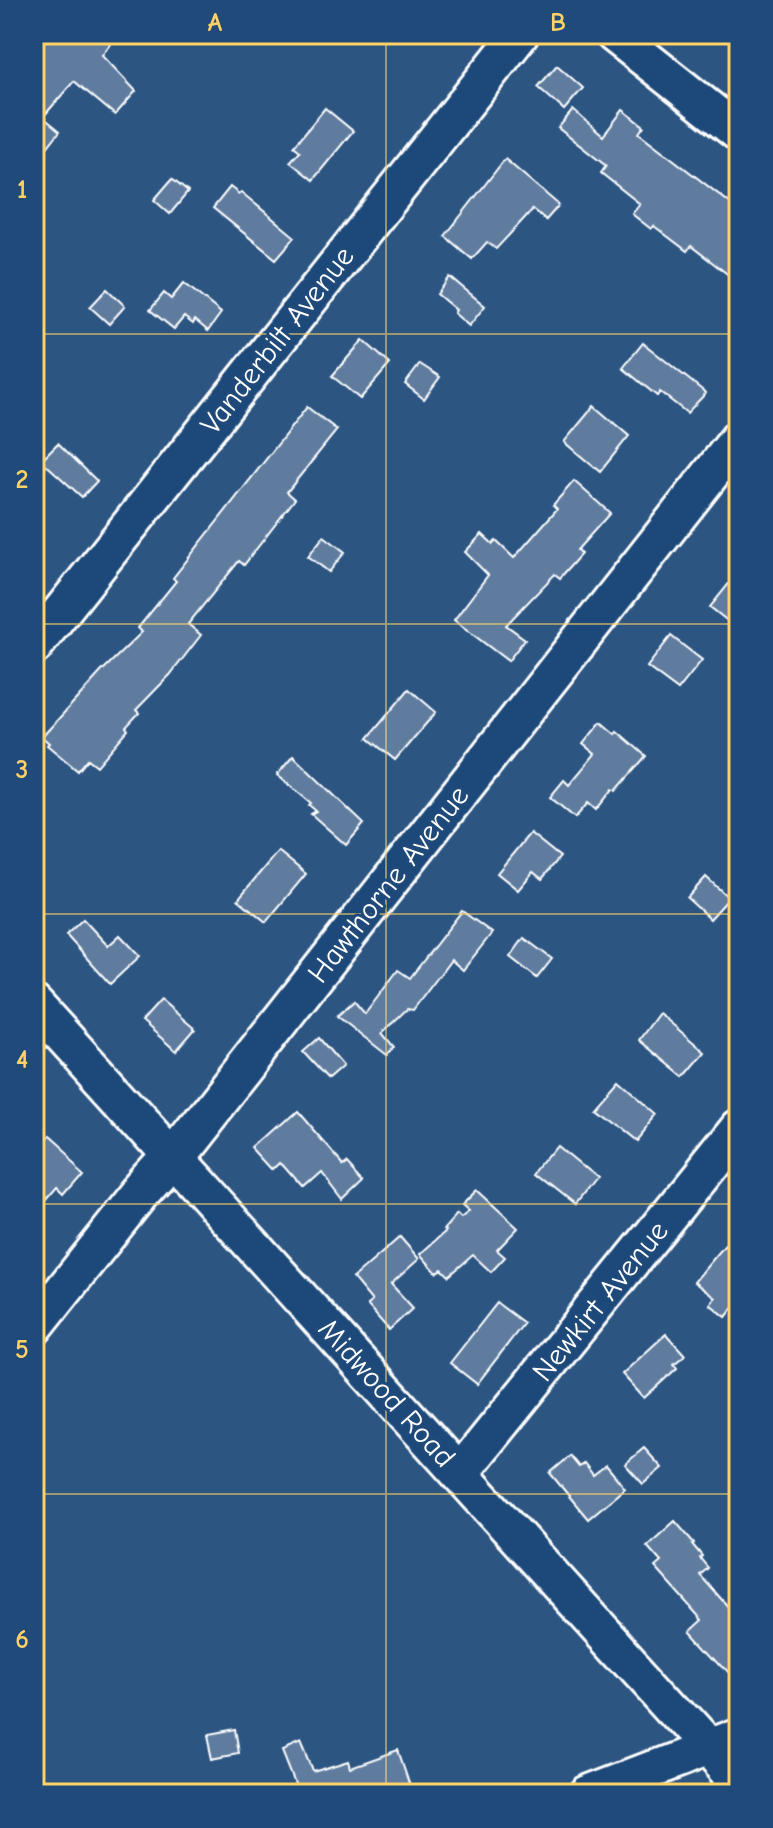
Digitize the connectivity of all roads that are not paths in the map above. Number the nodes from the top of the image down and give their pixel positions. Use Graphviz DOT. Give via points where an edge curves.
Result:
graph roads {
  1 [pos="520,34"];
  2 [pos="614,34"];
  3 [pos="739,133"];
  4 [pos="739,438"];
  5 [pos="34,646"];
  6 [pos="34,1004"];
  7 [pos="737,1134"];
  8 [pos="173,1157"];
  9 [pos="34,1327"];
  10 [pos="460,1473"];
  11 [pos="724,1742"];
  12 [pos="739,1782"];
  13 [pos="588,1794"];
  1 -- 5 [label="street, Vanderbilt Avenue"];
  2 -- 3 [label="street"];
  4 -- 8 [label="street, Hawthorne Avenue"];
  6 -- 8 [label="street, Midwood Road"];
  7 -- 10 [label="street, Newkirt Avenue"];
  8 -- 9 [label="street, Hawthorne Avenue"];
  8 -- 10 [label="street, Midwood Road"];
  10 -- 11 [label="street, Midwood Road"];
  11 -- 12 [label="street, Midwood Road"];
  11 -- 13 [label="street"];
}
